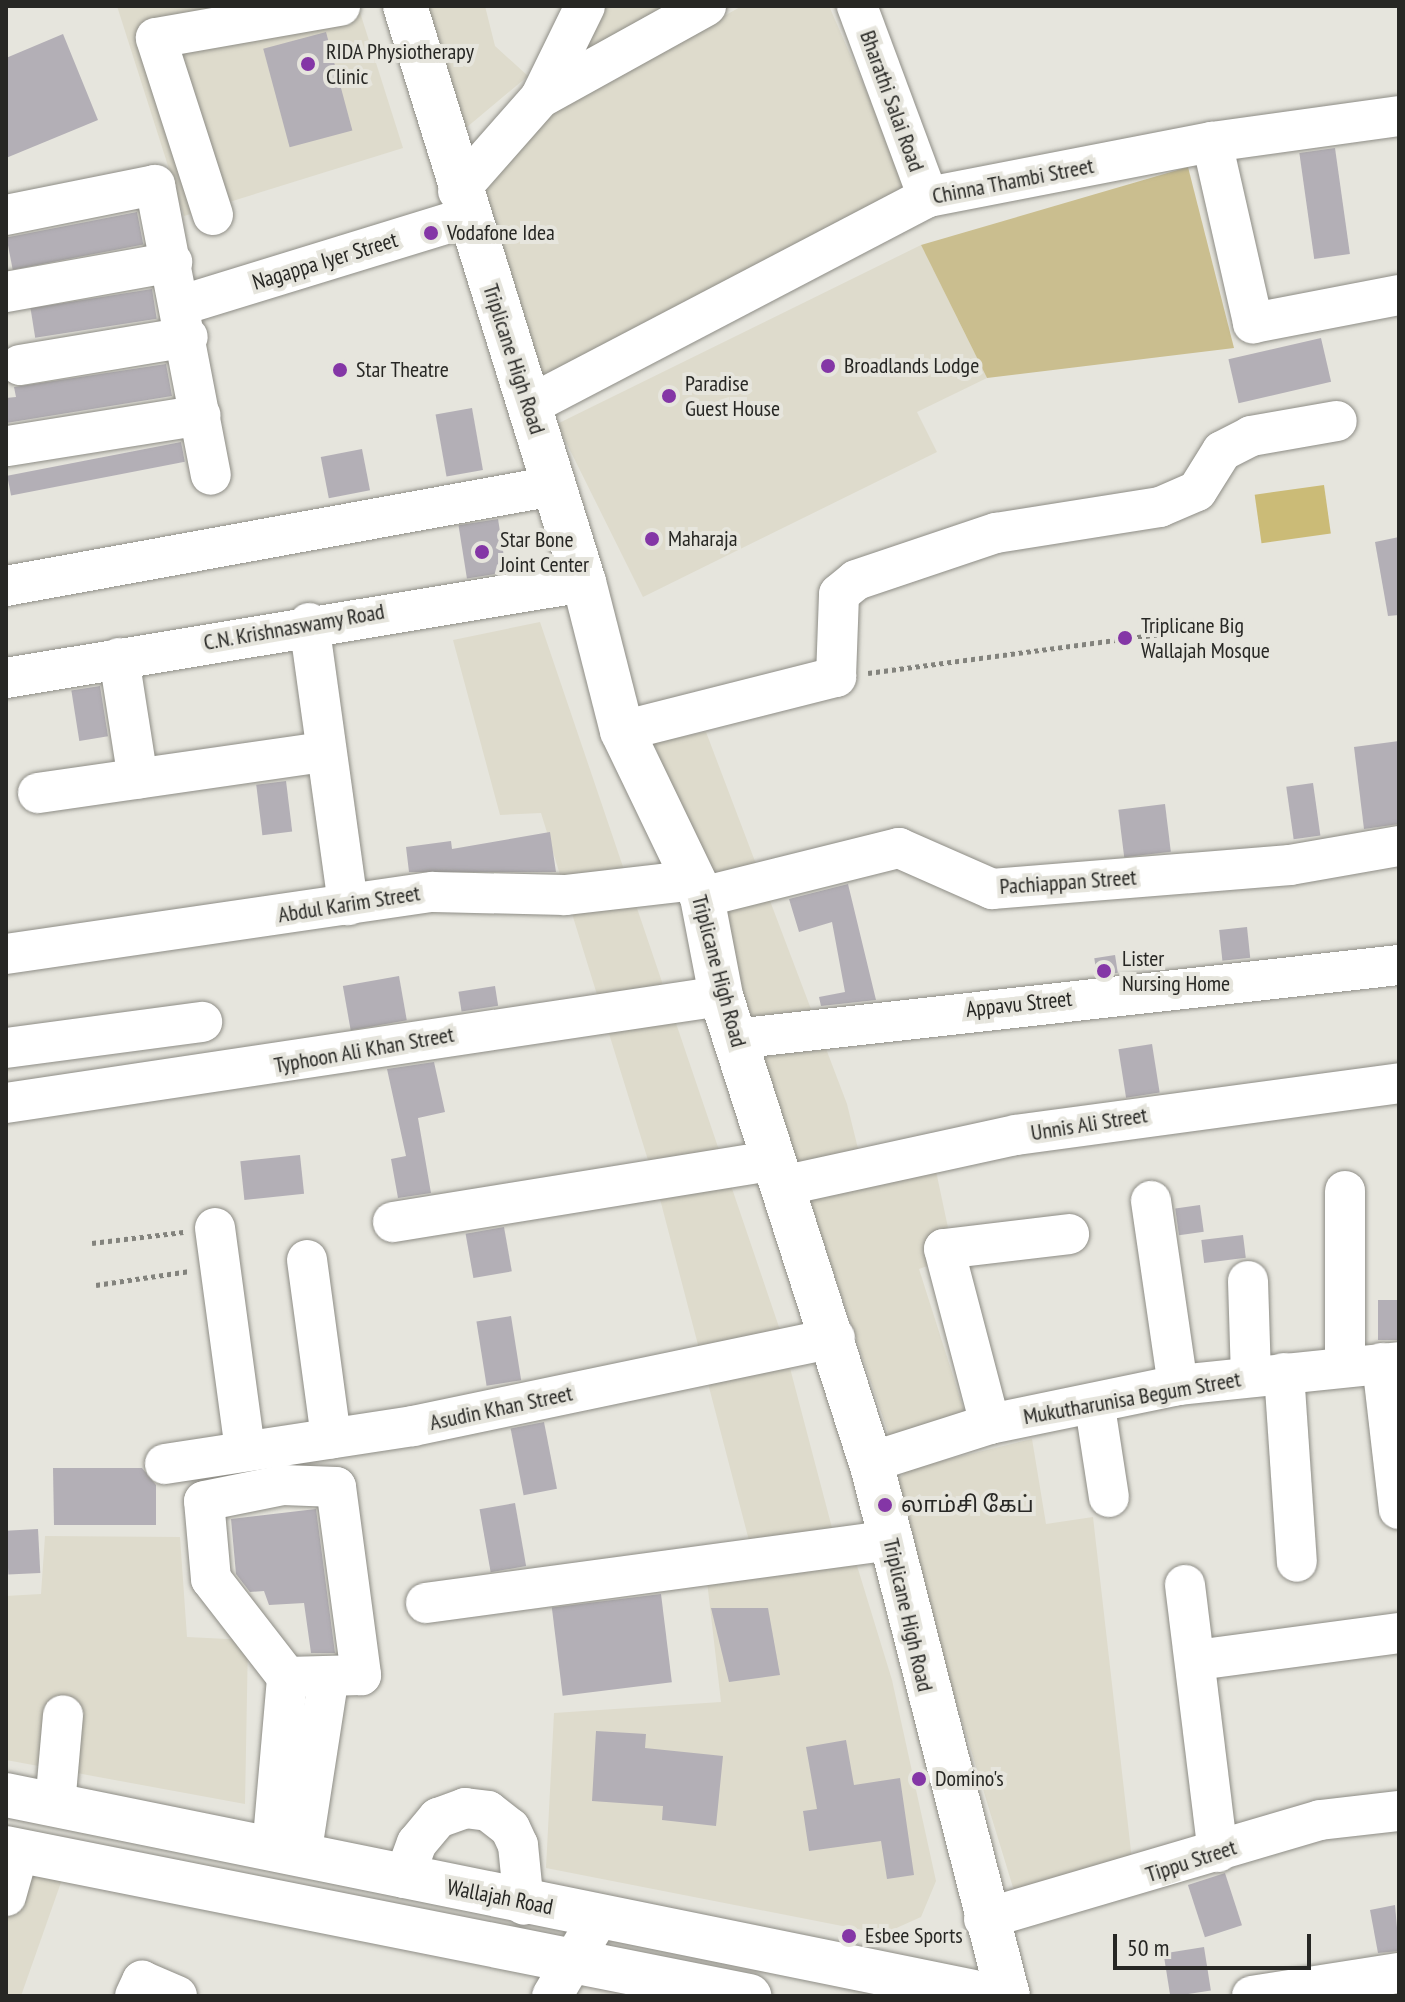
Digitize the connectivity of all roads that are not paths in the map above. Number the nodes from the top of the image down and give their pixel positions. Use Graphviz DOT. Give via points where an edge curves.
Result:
graph roads {
  1 [pos="340,6"];
  2 [pos="405,6"];
  3 [pos="585,6"];
  4 [pos="706,6"];
  5 [pos="857,6"];
  6 [pos="540,98"];
  7 [pos="1399,116"];
  8 [pos="1212,142"];
  9 [pos="928,197"];
  10 [pos="463,204"];
  11 [pos="6,215"];
  12 [pos="213,215"];
  13 [pos="172,262"];
  14 [pos="6,292"];
  15 [pos="1399,295"];
  16 [pos="185,321"];
  17 [pos="20,365"];
  18 [pos="530,405"];
  19 [pos="201,415"];
  20 [pos="1337,421"];
  21 [pos="8,446"];
  22 [pos="211,475"];
  23 [pos="553,486"];
  24 [pos="584,582"];
  25 [pos="6,586"];
  26 [pos="309,623"];
  27 [pos="119,658"];
  28 [pos="6,678"];
  29 [pos="622,731"];
  30 [pos="324,752"];
  31 [pos="138,779"];
  32 [pos="38,793"];
  33 [pos="1399,846"];
  34 [pos="698,889"];
  35 [pos="348,905"];
  36 [pos="6,954"];
  37 [pos="1399,965"];
  38 [pos="721,996"];
  39 [pos="202,1022"];
  40 [pos="735,1039"];
  41 [pos="6,1048"];
  42 [pos="1399,1083"];
  43 [pos="6,1103"];
  44 [pos="779,1173"];
  45 [pos="1345,1191"];
  46 [pos="1151,1201"];
  47 [pos="393,1222"];
  48 [pos="1069,1234"];
  49 [pos="218,1248"];
  50 [pos="307,1260"];
  51 [pos="1248,1281"];
  52 [pos="835,1338"];
  53 [pos="1375,1362"];
  54 [pos="1268,1375"];
  55 [pos="1178,1385"];
  56 [pos="1095,1407"];
  57 [pos="990,1424"];
  58 [pos="331,1438"];
  59 [pos="245,1450"];
  60 [pos="871,1462"];
  61 [pos="165,1464"];
  62 [pos="1109,1497"];
  63 [pos="1399,1509"];
  64 [pos="891,1540"];
  65 [pos="1297,1562"];
  66 [pos="1185,1585"];
  67 [pos="426,1603"];
  68 [pos="1399,1633"];
  69 [pos="1197,1660"];
  70 [pos="287,1677"];
  71 [pos="328,1681"];
  72 [pos="63,1715"];
  73 [pos="6,1795"];
  74 [pos="55,1805"];
  75 [pos="1399,1811"];
  76 [pos="13,1849"];
  77 [pos="1218,1852"];
  78 [pos="286,1853"];
  79 [pos="404,1878"];
  80 [pos="6,1896"];
  81 [pos="524,1905"];
  82 [pos="600,1915"];
  83 [pos="984,1919"];
  84 [pos="575,1958"];
  85 [pos="1399,1973"];
  86 [pos="135,1996"];
  87 [pos="177,1996"];
  88 [pos="552,1996"];
  89 [pos="749,1996"];
  90 [pos="994,1996"];
  91 [pos="1008,1996"];
  92 [pos="1252,1996"];
  1 -- 12 [label="street" via="156,38"];
  2 -- 10 [label="main road, Triplicane High Road"];
  3 -- 6 [label="street"];
  4 -- 6 [label="street"];
  5 -- 9 [label="street, Bharathi Salai Road"];
  6 -- 10 [label="street"];
  7 -- 8 [label="street, Chinna Thambi Street"];
  8 -- 9 [label="street, Chinna Thambi Street"];
  8 -- 15 [label="street" via="1253,323"];
  9 -- 18 [label="street, Chinna Thambi Street"];
  10 -- 16 [label="street, Nagappa Iyer Street"];
  10 -- 18 [label="main road, Triplicane High Road"];
  11 -- 13 [label="street" via="155,185"];
  13 -- 14 [label="street"];
  13 -- 16 [label="street"];
  16 -- 17 [label="street, Nagappa Iyer Street"];
  16 -- 19 [label="street"];
  18 -- 23 [label="main road, Triplicane High Road"];
  19 -- 21 [label="street"];
  19 -- 22 [label="street"];
  20 -- 29 [label="street" via="1251,436 1222,451 1197,491 1160,507 996,533 856,580 839,594 836,677"];
  23 -- 24 [label="main road, Triplicane High Road"];
  23 -- 25 [label="street"];
  24 -- 26 [label="street, C.N. Krishnaswamy Road"];
  24 -- 29 [label="main road, Triplicane High Road"];
  26 -- 27 [label="street, C.N. Krishnaswamy Road"];
  26 -- 30 [label="street"];
  27 -- 28 [label="street, C.N. Krishnaswamy Road"];
  27 -- 31 [label="street"];
  29 -- 34 [label="main road, Triplicane High Road"];
  30 -- 31 [label="street"];
  30 -- 35 [label="street"];
  31 -- 32 [label="street"];
  33 -- 34 [label="street, Pachiappan Street" via="1290,865 992,889 899,848"];
  34 -- 35 [label="street, Abdul Karim Street" via="565,895 433,892"];
  34 -- 38 [label="main road, Triplicane High Road"];
  35 -- 36 [label="street, Abdul Karim Street"];
  37 -- 40 [label="street, Appavu Street"];
  38 -- 40 [label="main road, Triplicane High Road"];
  38 -- 43 [label="street, Typhoon Ali Khan Street"];
  39 -- 41 [label="street"];
  40 -- 44 [label="main road, Triplicane High Road"];
  42 -- 44 [label="street, Unnis Ali Street"];
  44 -- 47 [label="street, Unnis Ali Street"];
  44 -- 52 [label="main road, Triplicane High Road"];
  45 -- 53 [label="street"];
  46 -- 55 [label="street"];
  48 -- 57 [label="street" via="944,1249"];
  49 -- 59 [label="street"];
  50 -- 58 [label="street"];
  51 -- 54 [label="street"];
  52 -- 58 [label="street, Asudin Khan Street"];
  52 -- 60 [label="main road, Triplicane High Road"];
  53 -- 54 [label="street, Mukutharunisa Begum Street"];
  53 -- 63 [label="street"];
  54 -- 55 [label="street, Mukutharunisa Begum Street"];
  54 -- 65 [label="street"];
  55 -- 56 [label="street, Mukutharunisa Begum Street"];
  56 -- 57 [label="street, Mukutharunisa Begum Street"];
  56 -- 62 [label="street"];
  57 -- 60 [label="street, Mukutharunisa Begum Street"];
  58 -- 59 [label="street, Asudin Khan Street"];
  59 -- 61 [label="street, Asudin Khan Street"];
  60 -- 64 [label="main road, Triplicane High Road"];
  64 -- 67 [label="street"];
  64 -- 83 [label="main road, Triplicane High Road"];
  66 -- 69 [label="street"];
  68 -- 69 [label="street"];
  69 -- 77 [label="street"];
  70 -- 71 [label="street"];
  70 -- 71 [label="street" via="211,1579 204,1501 283,1485 336,1487 361,1675"];
  70 -- 78 [label="street"];
  71 -- 78 [label="street"];
  72 -- 74 [label="street"];
  73 -- 74 [label="main road, Wallajah Road"];
  74 -- 78 [label="main road, Wallajah Road"];
  75 -- 77 [label="street, Tippu Street" via="1320,1820"];
  76 -- 80 [label="street"];
  76 -- 84 [label="main road, Wallajah Road"];
  77 -- 83 [label="street, Tippu Street"];
  78 -- 79 [label="main road, Wallajah Road"];
  79 -- 81 [label="main road, Wallajah Road"];
  79 -- 81 [label="street" via="417,1843 438,1818 465,1808 488,1811 510,1828 518,1845"];
  81 -- 82 [label="main road, Wallajah Road"];
  82 -- 84 [label="street"];
  82 -- 90 [label="main road, Wallajah Road"];
  83 -- 91 [label="main road, Triplicane High Road"];
  84 -- 88 [label="street"];
  84 -- 89 [label="main road, Wallajah Road"];
  85 -- 92 [label="street"];
  86 -- 87 [label="street" via="142,1981"];
}
